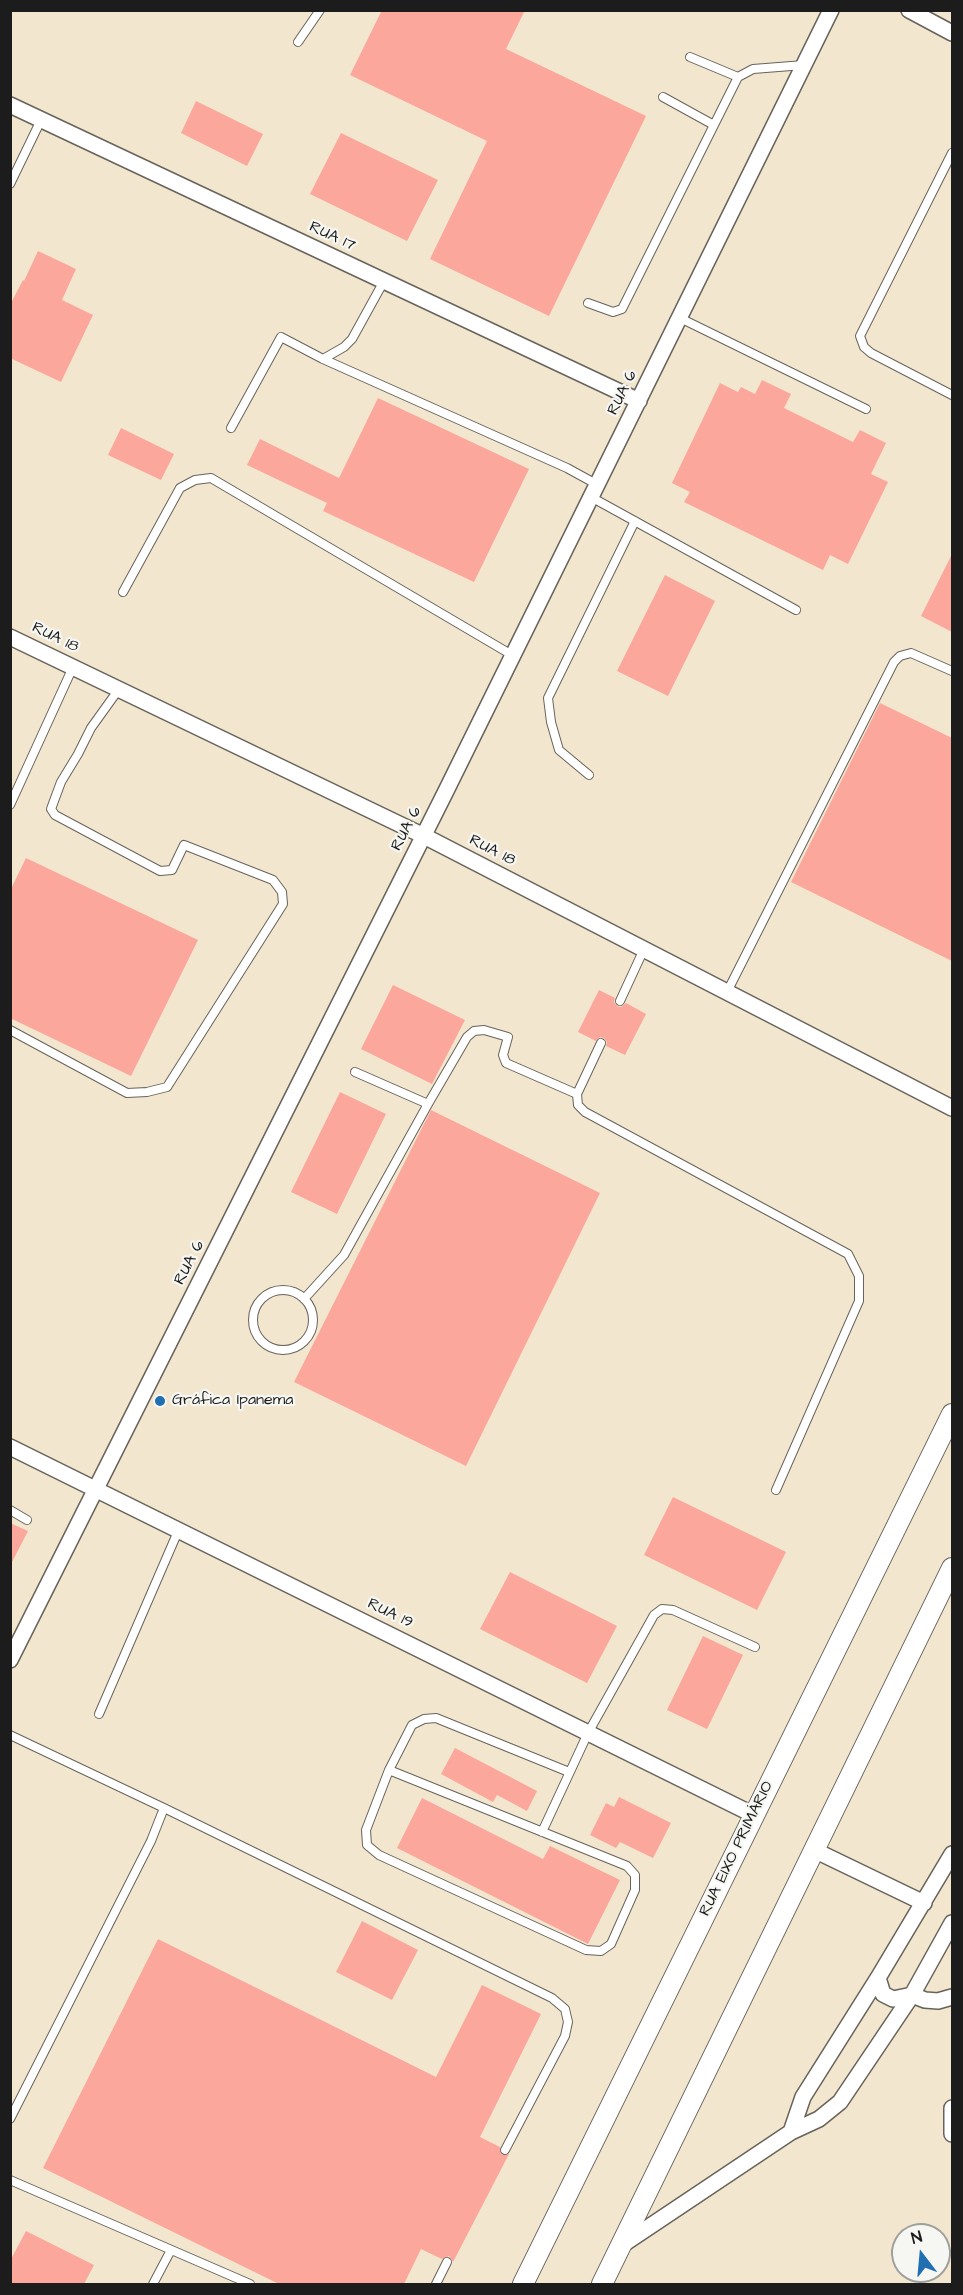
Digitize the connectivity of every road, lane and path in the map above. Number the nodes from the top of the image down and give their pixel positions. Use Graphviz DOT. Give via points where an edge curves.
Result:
graph roads {
  1 [pos="320,10"];
  2 [pos="831,10"];
  3 [pos="909,10"];
  4 [pos="952,33"];
  5 [pos="298,42"];
  6 [pos="690,57"];
  7 [pos="806,65"];
  8 [pos="738,77"];
  9 [pos="663,97"];
  10 [pos="10,105"];
  11 [pos="41,120"];
  12 [pos="712,124"];
  13 [pos="952,153"];
  14 [pos="10,184"];
  15 [pos="384,281"];
  16 [pos="588,303"];
  17 [pos="680,318"];
  18 [pos="323,359"];
  19 [pos="952,395"];
  20 [pos="639,401"];
  21 [pos="866,409"];
  22 [pos="231,428"];
  23 [pos="595,491"];
  24 [pos="635,521"];
  25 [pos="123,592"];
  26 [pos="796,610"];
  27 [pos="10,637"];
  28 [pos="512,655"];
  29 [pos="73,667"];
  30 [pos="952,671"];
  31 [pos="118,689"];
  32 [pos="589,775"];
  33 [pos="10,805"];
  34 [pos="424,836"];
  35 [pos="644,949"];
  36 [pos="727,992"];
  37 [pos="620,1001"];
  38 [pos="10,1030"];
  39 [pos="601,1043"];
  40 [pos="355,1072"];
  41 [pos="577,1094"];
  42 [pos="428,1104"];
  43 [pos="952,1108"];
  44 [pos="304,1299"];
  45 [pos="952,1414"];
  46 [pos="10,1447"];
  47 [pos="97,1489"];
  48 [pos="776,1490"];
  49 [pos="10,1510"];
  50 [pos="27,1520"];
  51 [pos="179,1529"];
  52 [pos="952,1568"];
  53 [pos="755,1647"];
  54 [pos="10,1660"];
  55 [pos="99,1714"];
  56 [pos="588,1733"];
  57 [pos="10,1735"];
  58 [pos="389,1770"];
  59 [pos="568,1772"];
  60 [pos="164,1809"];
  61 [pos="754,1815"];
  62 [pos="542,1832"];
  63 [pos="814,1850"];
  64 [pos="952,1854"];
  65 [pos="924,1903"];
  66 [pos="951,1927"];
  67 [pos="878,1978"];
  68 [pos="912,1995"];
  69 [pos="952,1997"];
  70 [pos="952,2108"];
  71 [pos="10,2119"];
  72 [pos="791,2132"];
  73 [pos="952,2134"];
  74 [pos="505,2150"];
  75 [pos="10,2180"];
  76 [pos="622,2245"];
  77 [pos="171,2250"];
  78 [pos="447,2262"];
  79 [pos="153,2284"];
  80 [pos="250,2284"];
  81 [pos="436,2284"];
  82 [pos="524,2284"];
  83 [pos="602,2284"];
  1 -- 5 [label="lane"];
  2 -- 7 [label="street, RUA 6"];
  3 -- 4 [label="street"];
  6 -- 8 [label="lane"];
  7 -- 8 [label="lane" via="753,69"];
  7 -- 17 [label="street, RUA 6"];
  8 -- 12 [label="lane"];
  9 -- 12 [label="lane"];
  10 -- 11 [label="street, RUA 17"];
  11 -- 14 [label="lane"];
  11 -- 15 [label="street, RUA 17"];
  12 -- 16 [label="lane" via="622,309 614,312"];
  13 -- 19 [label="lane" via="860,336 871,354"];
  15 -- 18 [label="lane" via="352,339"];
  15 -- 20 [label="street, RUA 17"];
  17 -- 20 [label="street, RUA 6"];
  17 -- 21 [label="lane"];
  18 -- 22 [label="lane" via="281,337"];
  18 -- 23 [label="lane" via="567,468"];
  20 -- 23 [label="street, RUA 6"];
  23 -- 24 [label="lane"];
  23 -- 28 [label="street, RUA 6"];
  24 -- 26 [label="lane"];
  24 -- 32 [label="lane" via="548,698 559,750"];
  25 -- 28 [label="lane" via="180,488 195,480 211,478"];
  27 -- 29 [label="street, RUA 18"];
  28 -- 34 [label="street, RUA 6"];
  29 -- 31 [label="street, RUA 18"];
  29 -- 33 [label="lane"];
  30 -- 36 [label="lane" via="911,653 894,662"];
  31 -- 34 [label="street, RUA 18"];
  31 -- 38 [label="lane" via="61,782 51,809 55,815 160,871 172,870 184,845 262,875 273,880 282,892 283,904 167,1087 127,1093"];
  34 -- 35 [label="street, RUA 18"];
  34 -- 47 [label="street, RUA 6"];
  35 -- 36 [label="street, RUA 18"];
  35 -- 37 [label="lane"];
  36 -- 43 [label="street, RUA 18"];
  39 -- 41 [label="lane"];
  40 -- 42 [label="lane"];
  41 -- 42 [label="lane" via="506,1063 503,1054 508,1038 484,1030 467,1037"];
  41 -- 48 [label="lane" via="578,1105 585,1112 848,1254 858,1276 859,1301"];
  42 -- 44 [label="lane" via="344,1255"];
  44 -- 44 [label="lane" via="296,1293 278,1291 261,1300 253,1326 262,1342 288,1350 304,1341 313,1325 313,1315"];
  45 -- 61 [label="street, RUA EIXO PRIMÁRIO"];
  46 -- 47 [label="street, RUA 19"];
  47 -- 51 [label="street, RUA 19"];
  47 -- 54 [label="street, RUA 6"];
  49 -- 50 [label="lane"];
  51 -- 55 [label="lane"];
  51 -- 56 [label="street, RUA 19"];
  52 -- 63 [label="street"];
  53 -- 56 [label="lane" via="674,1610 662,1610 654,1616"];
  56 -- 59 [label="lane"];
  56 -- 61 [label="street, RUA 19"];
  57 -- 60 [label="lane"];
  58 -- 59 [label="lane" via="412,1725 436,1718"];
  58 -- 62 [label="lane"];
  58 -- 62 [label="lane" via="366,1830 368,1845 379,1855 585,1950 601,1951 611,1944 635,1890 635,1875 627,1866"];
  59 -- 62 [label="lane"];
  60 -- 71 [label="lane"];
  60 -- 74 [label="lane" via="552,1998 565,2009 565,2036"];
  61 -- 82 [label="street, RUA EIXO PRIMÁRIO"];
  63 -- 65 [label="street"];
  63 -- 76 [label="street"];
  64 -- 65 [label="street"];
  65 -- 67 [label="street"];
  66 -- 68 [label="street"];
  67 -- 68 [label="street" via="883,1994 893,1999"];
  67 -- 72 [label="street" via="802,2097"];
  68 -- 69 [label="street" via="938,2001"];
  68 -- 72 [label="street" via="840,2102 819,2119"];
  70 -- 73 [label="street"];
  72 -- 76 [label="street"];
  75 -- 77 [label="lane"];
  76 -- 83 [label="street"];
  77 -- 79 [label="lane"];
  77 -- 80 [label="lane"];
  78 -- 81 [label="lane"];
}
